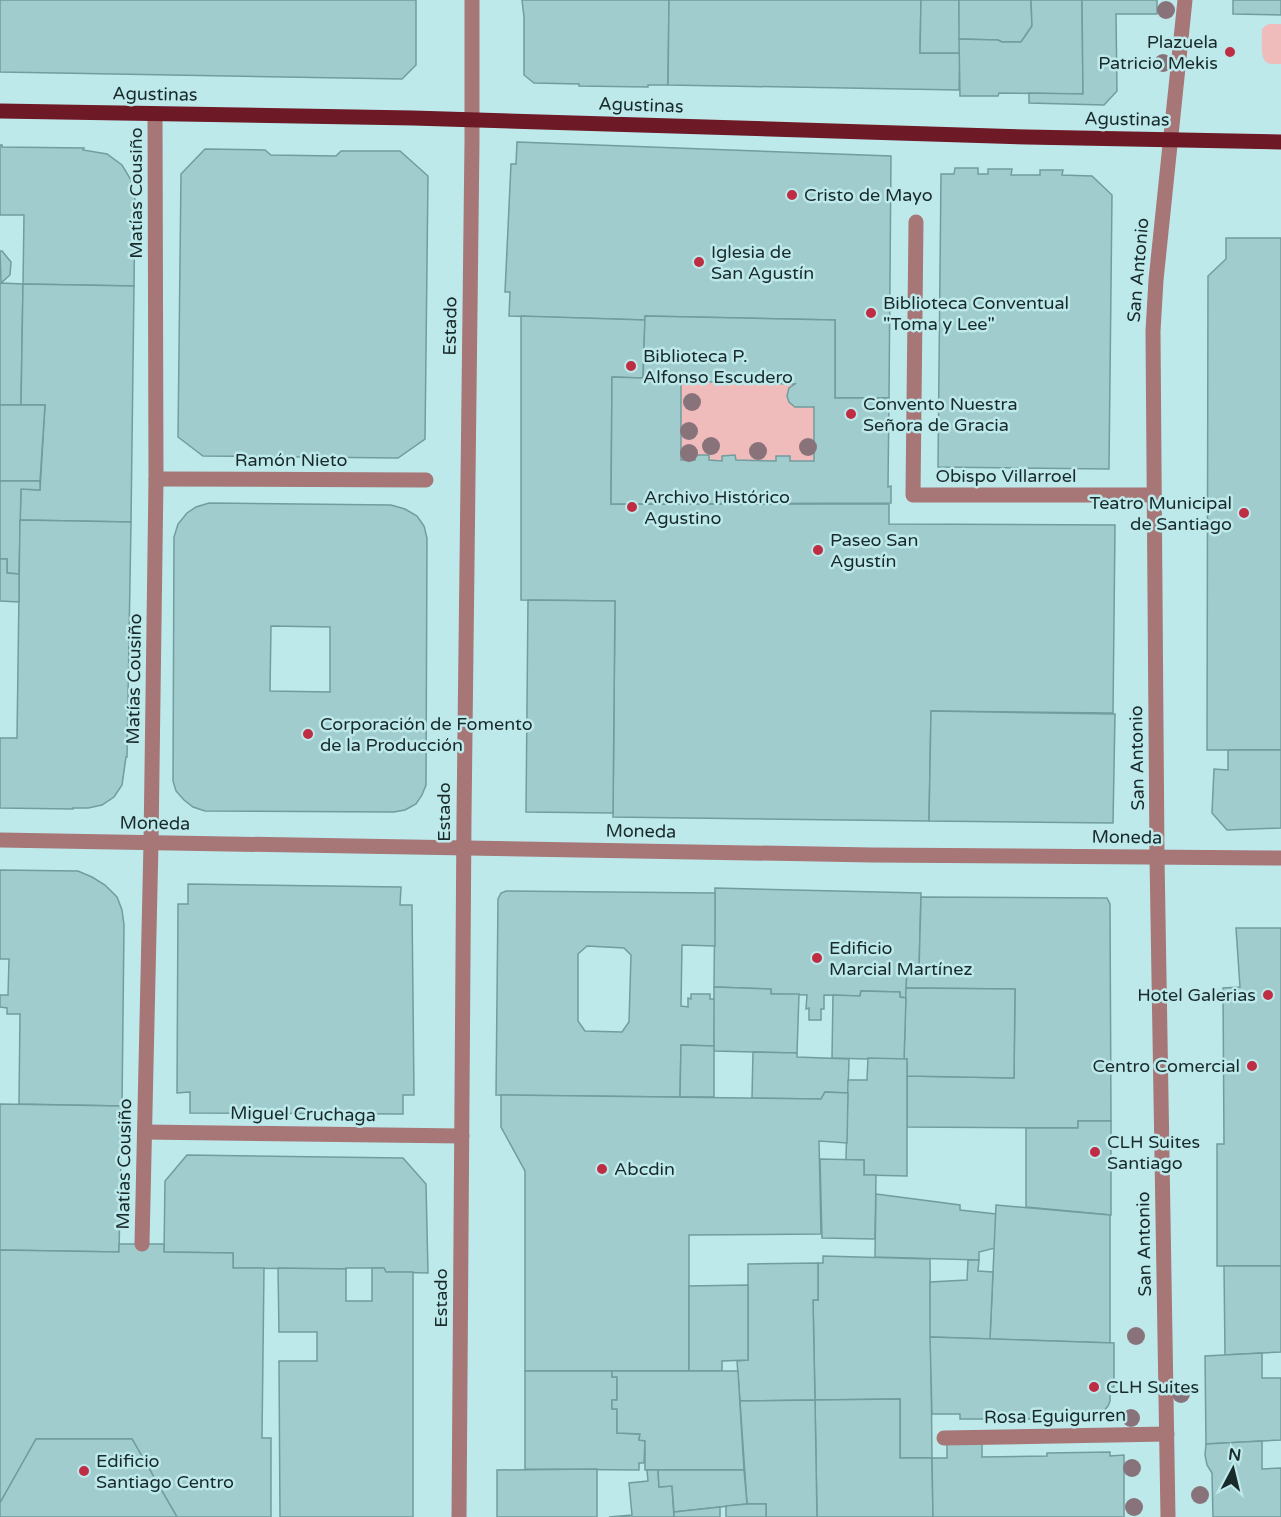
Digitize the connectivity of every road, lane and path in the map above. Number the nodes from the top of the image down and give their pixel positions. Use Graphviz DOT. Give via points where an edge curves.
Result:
graph roads {
  1 [pos="472,0"];
  2 [pos="1185,0"];
  3 [pos="0,111"];
  4 [pos="155,114"];
  5 [pos="472,119"];
  6 [pos="1170,140"];
  7 [pos="1281,142"];
  8 [pos="916,222"];
  9 [pos="156,479"];
  10 [pos="426,480"];
  11 [pos="1154,495"];
  12 [pos="0,840"];
  13 [pos="152,843"];
  14 [pos="464,848"];
  15 [pos="1157,857"];
  16 [pos="1281,858"];
  17 [pos="145,1132"];
  18 [pos="462,1136"];
  19 [pos="142,1244"];
  20 [pos="1167,1434"];
  21 [pos="944,1438"];
  22 [pos="459,1517"];
  23 [pos="1168,1517"];
  1 -- 5 [label="street, Estado"];
  2 -- 6 [label="street, San Antonio"];
  3 -- 4 [label="main road, Agustinas"];
  4 -- 5 [label="main road, Agustinas"];
  4 -- 9 [label="street, Matías Cousiño"];
  5 -- 6 [label="main road, Agustinas"];
  5 -- 14 [label="street, Estado"];
  6 -- 7 [label="main road, Agustinas"];
  6 -- 11 [label="street, San Antonio" via="1153,331"];
  8 -- 11 [label="street, Obispo Villarroel" via="913,495"];
  9 -- 10 [label="street, Ramón Nieto"];
  9 -- 13 [label="street, Matías Cousiño"];
  11 -- 15 [label="street, San Antonio"];
  12 -- 13 [label="street, Moneda"];
  13 -- 14 [label="street, Moneda"];
  13 -- 17 [label="street, Matías Cousiño"];
  14 -- 15 [label="street, Moneda"];
  14 -- 18 [label="street, Estado"];
  15 -- 16 [label="street, Moneda"];
  15 -- 20 [label="street, San Antonio"];
  17 -- 18 [label="street, Miguel Cruchaga"];
  17 -- 19 [label="street, Matías Cousiño"];
  18 -- 22 [label="street, Estado"];
  20 -- 21 [label="street, Rosa Eguigurren"];
  20 -- 23 [label="street, San Antonio"];
}
